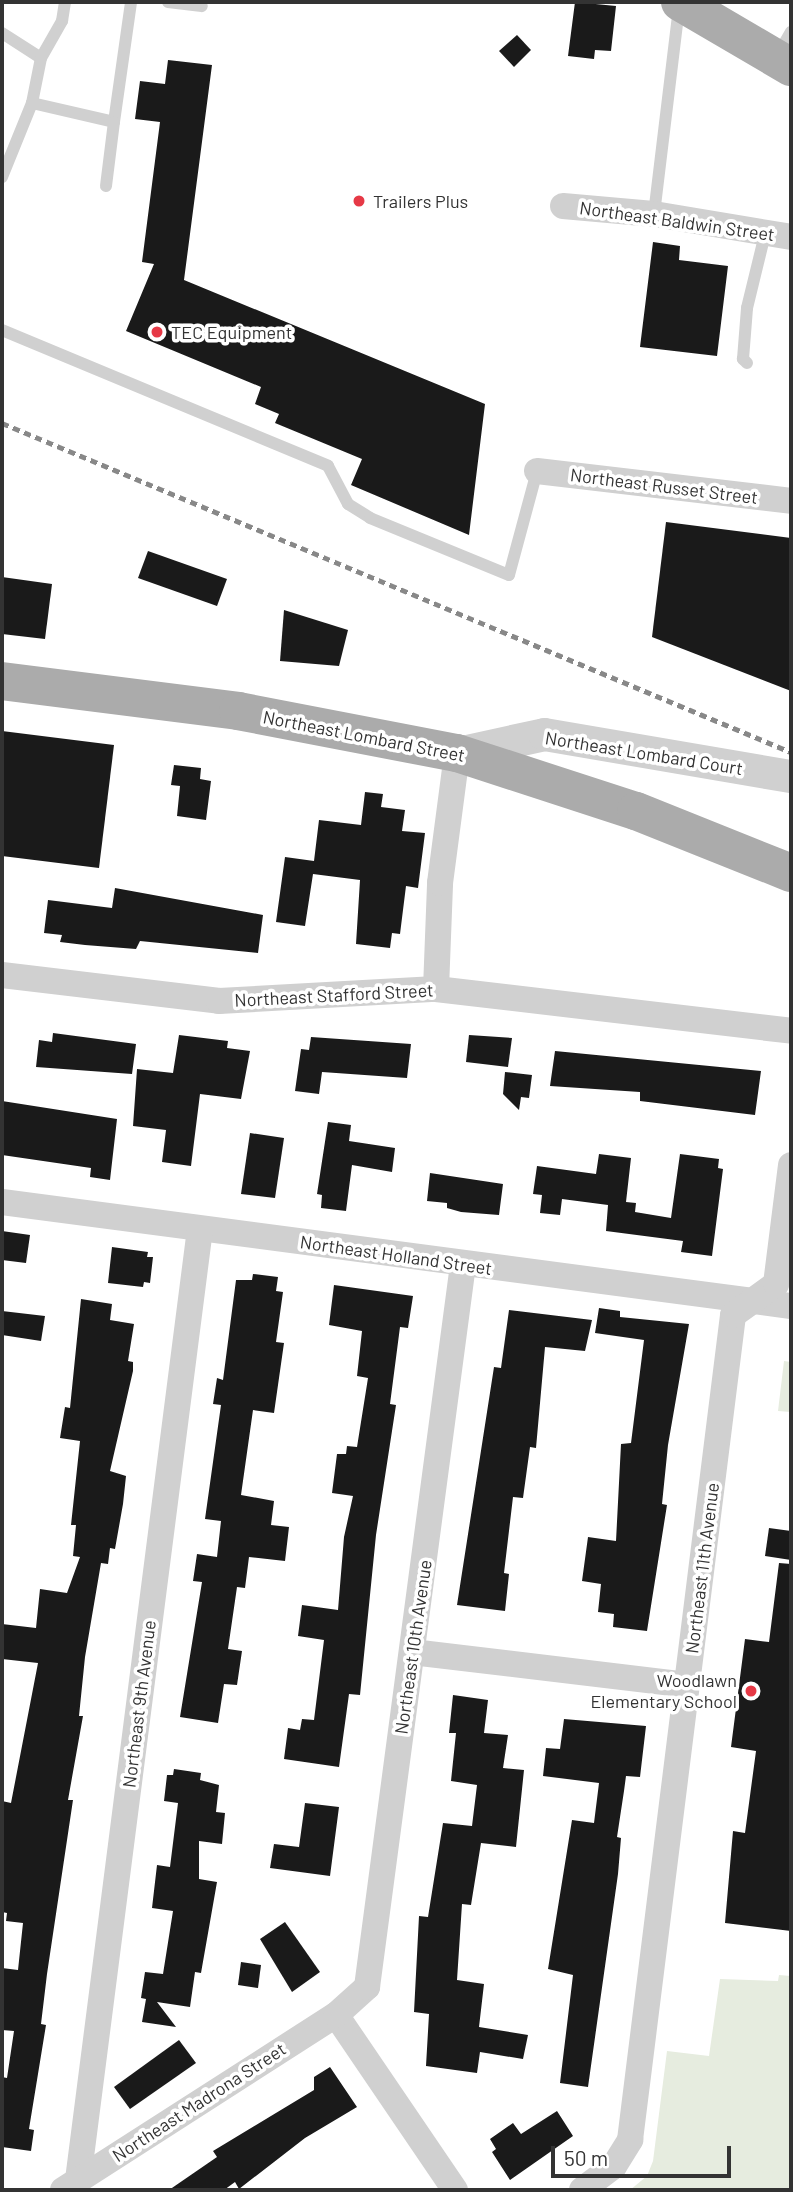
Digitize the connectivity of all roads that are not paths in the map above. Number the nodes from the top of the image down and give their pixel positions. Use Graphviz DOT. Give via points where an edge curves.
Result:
graph roads {
  1 [pos="65,2"];
  2 [pos="131,2"];
  3 [pos="168,2"];
  4 [pos="680,2"];
  5 [pos="202,6"];
  6 [pos="2,33"];
  7 [pos="786,52"];
  8 [pos="41,58"];
  9 [pos="32,103"];
  10 [pos="114,122"];
  11 [pos="5,160"];
  12 [pos="2,177"];
  13 [pos="106,186"];
  14 [pos="563,206"];
  15 [pos="654,214"];
  16 [pos="778,235"];
  17 [pos="2,330"];
  18 [pos="747,363"];
  19 [pos="537,471"];
  20 [pos="791,501"];
  21 [pos="2,681"];
  22 [pos="457,753"];
  23 [pos="791,776"];
  24 [pos="791,873"];
  25 [pos="2,975"];
  26 [pos="436,989"];
  27 [pos="791,1031"];
  28 [pos="791,1165"];
  29 [pos="2,1202"];
  30 [pos="200,1229"];
  31 [pos="463,1265"];
  32 [pos="752,1301"];
  33 [pos="791,1306"];
  34 [pos="412,1652"];
  35 [pos="687,1685"];
  36 [pos="336,2015"];
  37 [pos="71,2185"];
  38 [pos="455,2190"];
  39 [pos="582,2190"];
  1 -- 8 [label="lane" via="62,21"];
  2 -- 10 [label="lane"];
  3 -- 5 [label="lane"];
  4 -- 7 [label="main road"];
  4 -- 15 [label="lane"];
  6 -- 8 [label="lane"];
  8 -- 9 [label="lane"];
  9 -- 10 [label="lane"];
  9 -- 11 [label="lane"];
  10 -- 13 [label="lane"];
  11 -- 12 [label="lane"];
  14 -- 15 [label="street, Northeast Baldwin Street"];
  15 -- 16 [label="street, Northeast Baldwin Street"];
  16 -- 18 [label="lane" via="747,308 743,359"];
  17 -- 19 [label="lane" via="328,466 348,504 370,518 509,575"];
  19 -- 20 [label="street, Northeast Russet Street"];
  21 -- 22 [label="main road, Northeast Lombard Street" via="238,711"];
  22 -- 23 [label="street, Northeast Lombard Court" via="544,734"];
  22 -- 24 [label="main road, Northeast Lombard Street" via="636,811"];
  22 -- 26 [label="street" via="440,883"];
  25 -- 26 [label="street, Northeast Stafford Street" via="219,1001"];
  26 -- 27 [label="street, Northeast Stafford Street"];
  28 -- 32 [label="street, Northeast 11th Avenue" via="776,1284"];
  29 -- 30 [label="street, Northeast Holland Street"];
  30 -- 31 [label="street, Northeast Holland Street"];
  30 -- 37 [label="street, Northeast 9th Avenue"];
  31 -- 32 [label="street, Northeast Holland Street"];
  31 -- 34 [label="street, Northeast 10th Avenue"];
  32 -- 33 [label="street, Northeast Holland Street"];
  32 -- 35 [label="street, Northeast 11th Avenue" via="733,1315"];
  34 -- 35 [label="street"];
  34 -- 36 [label="street, Northeast 10th Avenue" via="367,1987"];
  35 -- 39 [label="street, Northeast 11th Avenue" via="629,2140 621,2159"];
  36 -- 37 [label="street, Northeast Madrona Street"];
  36 -- 38 [label="street"];
}
